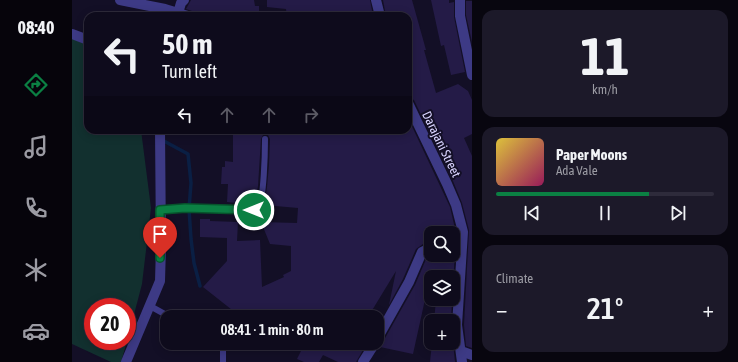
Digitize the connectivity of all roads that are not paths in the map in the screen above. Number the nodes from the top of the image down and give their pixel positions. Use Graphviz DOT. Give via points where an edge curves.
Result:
graph roads {
  1 [pos="120,0"];
  2 [pos="184,0"];
  3 [pos="376,0"];
  4 [pos="460,0"];
  5 [pos="174,12"];
  6 [pos="178,12"];
  7 [pos="379,12"];
  8 [pos="72,34"];
  9 [pos="84,38"];
  10 [pos="472,75"];
  11 [pos="412,111"];
  12 [pos="160,134"];
  13 [pos="265,139"];
  14 [pos="160,210"];
  15 [pos="460,245"];
  16 [pos="424,251"];
  17 [pos="458,262"];
  18 [pos="150,306"];
  19 [pos="160,312"];
  20 [pos="384,327"];
  21 [pos="224,350"];
  22 [pos="371,350"];
  23 [pos="461,351"];
  24 [pos="472,355"];
  25 [pos="126,362"];
  26 [pos="222,362"];
  27 [pos="363,362"];
  28 [pos="462,362"];
  1 -- 5 [label="street"];
  2 -- 6 [label="street"];
  3 -- 7 [label="street"];
  4 -- 10 [label="street" via="460,16"];
  8 -- 9 [label="street"];
  11 -- 15 [label="street, Darajani Street" via="456,204 463,232"];
  12 -- 14 [label="street"];
  13 -- 14 [label="lane" via="258,208 249,211 195,208"];
  14 -- 18 [label="street" via="160,281"];
  16 -- 20 [label="street"];
  17 -- 23 [label="street, Darajani Street" via="457,325"];
  18 -- 19 [label="lane"];
  18 -- 25 [label="street"];
  21 -- 26 [label="lane"];
  22 -- 27 [label="street"];
  23 -- 24 [label="street"];
  23 -- 28 [label="street, Darajani Street"];
}
